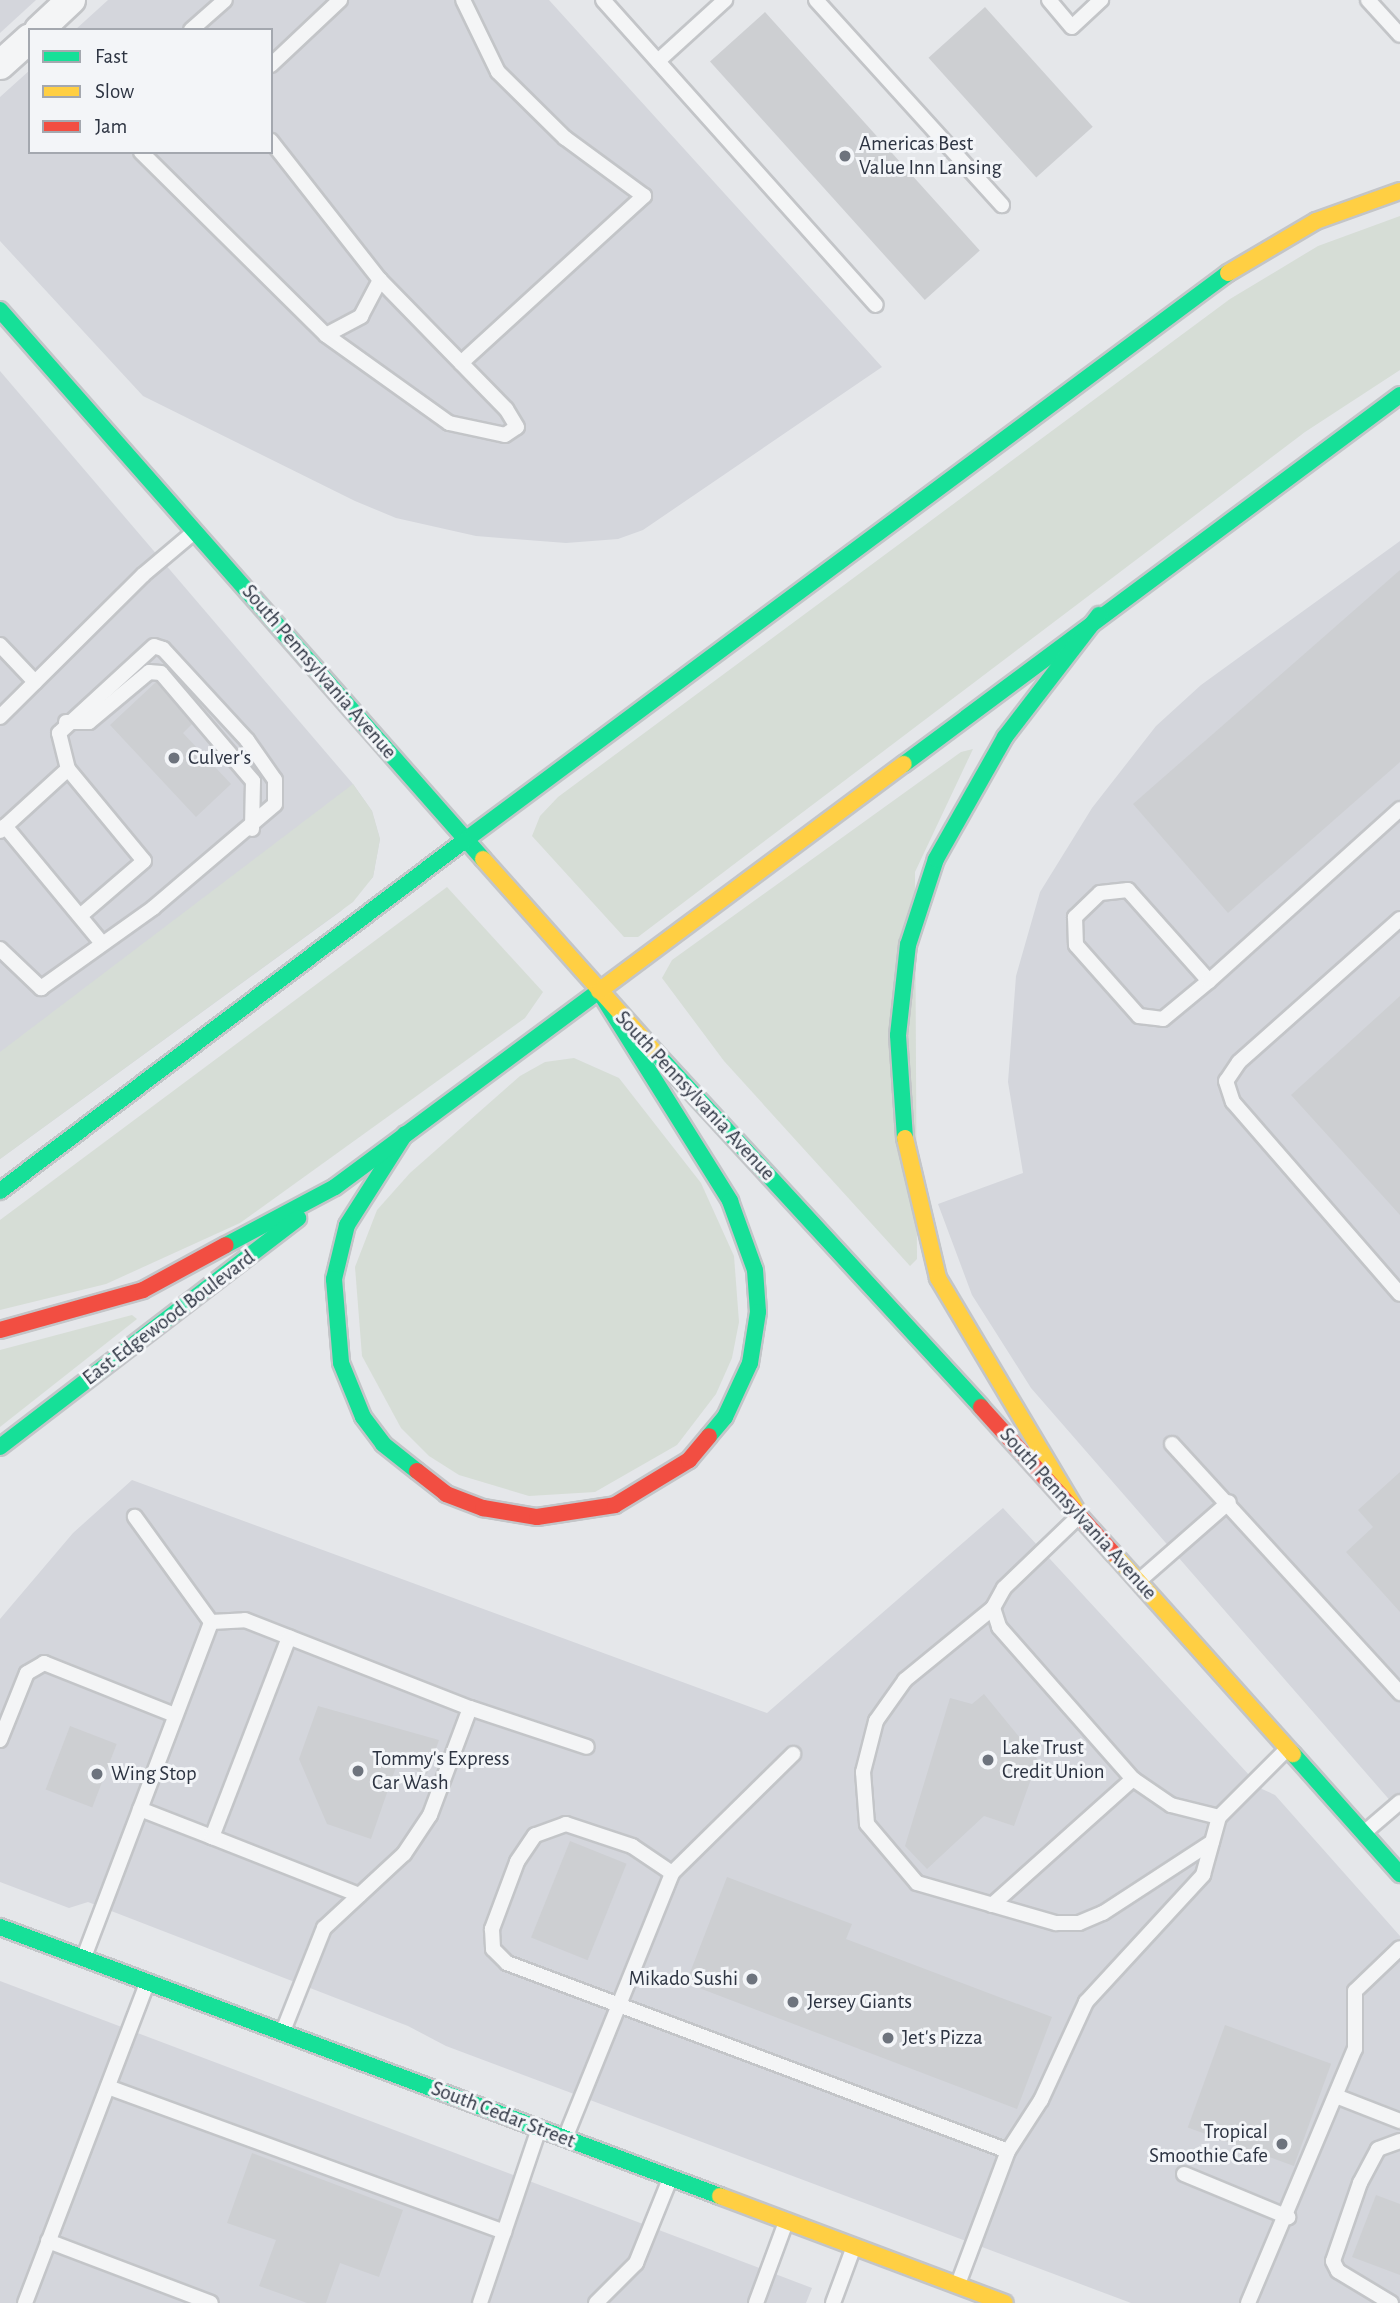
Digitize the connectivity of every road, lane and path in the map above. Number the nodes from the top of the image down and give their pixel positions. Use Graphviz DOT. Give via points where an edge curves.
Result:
graph roads {
  1 [pos="71,0"];
  2 [pos="225,0"];
  3 [pos="340,0"];
  4 [pos="463,0"];
  5 [pos="603,0"];
  6 [pos="725,0"];
  7 [pos="816,0"];
  8 [pos="1048,0"];
  9 [pos="1101,0"];
  10 [pos="1368,0"];
  11 [pos="44,28"];
  12 [pos="193,28"];
  13 [pos="1400,35"];
  14 [pos="28,44"];
  15 [pos="658,61"];
  16 [pos="273,63"];
  17 [pos="0,65"];
  18 [pos="273,144"];
  19 [pos="143,154"];
  20 [pos="1400,191"];
  21 [pos="1002,205"];
  22 [pos="380,280"];
  23 [pos="876,305"];
  24 [pos="0,310"];
  25 [pos="326,335"];
  26 [pos="461,363"];
  27 [pos="1400,395"];
  28 [pos="197,528"];
  29 [pos="1099,615"];
  30 [pos="0,645"];
  31 [pos="35,682"];
  32 [pos="0,717"];
  33 [pos="66,722"];
  34 [pos="68,769"];
  35 [pos="1400,809"];
  36 [pos="3,829"];
  37 [pos="252,829"];
  38 [pos="464,841"];
  39 [pos="80,916"];
  40 [pos="1400,919"];
  41 [pos="100,941"];
  42 [pos="0,949"];
  43 [pos="1209,981"];
  44 [pos="599,991"];
  45 [pos="405,1135"];
  46 [pos="335,1187"];
  47 [pos="0,1191"];
  48 [pos="1400,1294"];
  49 [pos="0,1330"];
  50 [pos="1172,1444"];
  51 [pos="0,1447"];
  52 [pos="1228,1502"];
  53 [pos="1080,1516"];
  54 [pos="135,1517"];
  55 [pos="1138,1582"];
  56 [pos="993,1608"];
  57 [pos="211,1622"];
  58 [pos="289,1637"];
  59 [pos="1400,1693"];
  60 [pos="470,1708"];
  61 [pos="172,1714"];
  62 [pos="0,1740"];
  63 [pos="587,1747"];
  64 [pos="1287,1749"];
  65 [pos="793,1754"];
  66 [pos="1133,1779"];
  67 [pos="1400,1802"];
  68 [pos="140,1809"];
  69 [pos="1219,1817"];
  70 [pos="1364,1833"];
  71 [pos="212,1837"];
  72 [pos="1212,1842"];
  73 [pos="672,1873"];
  74 [pos="1400,1874"];
  75 [pos="359,1895"];
  76 [pos="992,1905"];
  77 [pos="0,1927"];
  78 [pos="1400,1948"];
  79 [pos="83,1958"];
  80 [pos="148,1982"];
  81 [pos="617,2002"];
  82 [pos="283,2033"];
  83 [pos="108,2087"];
  84 [pos="1335,2096"];
  85 [pos="1400,2121"];
  86 [pos="539,2129"];
  87 [pos="565,2138"];
  88 [pos="1400,2141"];
  89 [pos="1009,2151"];
  90 [pos="1184,2174"];
  91 [pos="671,2178"];
  92 [pos="1289,2217"];
  93 [pos="786,2221"];
  94 [pos="504,2232"];
  95 [pos="48,2241"];
  96 [pos="854,2246"];
  97 [pos="958,2285"];
  98 [pos="24,2303"];
  99 [pos="211,2303"];
  100 [pos="480,2303"];
  101 [pos="596,2303"];
  102 [pos="756,2303"];
  103 [pos="833,2303"];
  104 [pos="1005,2303"];
  105 [pos="1248,2303"];
  106 [pos="1391,2303"];
  1 -- 11 [label="street"];
  2 -- 12 [label="lane"];
  3 -- 16 [label="lane"];
  4 -- 26 [label="lane" via="498,72 565,138 644,196"];
  5 -- 15 [label="lane"];
  6 -- 15 [label="lane"];
  7 -- 21 [label="lane"];
  8 -- 9 [label="lane" via="1072,27"];
  10 -- 13 [label="lane"];
  14 -- 17 [label="street"];
  15 -- 23 [label="lane"];
  18 -- 22 [label="lane"];
  19 -- 25 [label="lane"];
  20 -- 38 [label="main road" via="1316,221 1236,267"];
  22 -- 25 [label="lane" via="361,316"];
  22 -- 26 [label="lane"];
  24 -- 28 [label="main road, South Pennsylvania Avenue"];
  25 -- 26 [label="lane" via="449,423 505,435 517,427"];
  27 -- 29 [label="main road"];
  28 -- 31 [label="lane"];
  28 -- 38 [label="main road, South Pennsylvania Avenue"];
  29 -- 44 [label="main road"];
  29 -- 53 [label="main road" via="1005,737 961,805 936,859 908,945 898,1035 901,1121 938,1278"];
  30 -- 31 [label="lane"];
  31 -- 32 [label="lane"];
  33 -- 34 [label="lane" via="58,745"];
  33 -- 37 [label="lane" via="89,722 149,672 161,673 253,781"];
  33 -- 37 [label="lane" via="144,650 163,649 247,740 275,780 275,804"];
  34 -- 36 [label="lane"];
  34 -- 39 [label="lane" via="144,861"];
  35 -- 43 [label="lane"];
  36 -- 39 [label="lane"];
  37 -- 41 [label="lane" via="153,908"];
  38 -- 44 [label="main road, South Pennsylvania Avenue"];
  38 -- 47 [label="main road"];
  39 -- 41 [label="lane"];
  40 -- 48 [label="lane" via="1239,1062 1226,1081 1233,1102"];
  41 -- 42 [label="lane" via="41,988"];
  43 -- 43 [label="lane" via="1163,1019 1139,1016 1076,945 1075,917 1100,893 1128,890"];
  44 -- 45 [label="main road"];
  44 -- 45 [label="main road" via="730,1200 755,1270 757,1328 741,1385 715,1432 674,1473 596,1511 519,1516 446,1494 383,1444 363,1417 341,1363 334,1279 347,1225"];
  44 -- 53 [label="main road, South Pennsylvania Avenue"];
  45 -- 46 [label="main road"];
  46 -- 49 [label="main road" via="143,1290 76,1313"];
  46 -- 51 [label="main road, East Edgewood Boulevard"];
  50 -- 52 [label="lane"];
  52 -- 55 [label="lane"];
  52 -- 59 [label="lane"];
  53 -- 55 [label="main road, South Pennsylvania Avenue"];
  53 -- 56 [label="lane" via="1004,1588"];
  54 -- 57 [label="lane"];
  55 -- 64 [label="main road, South Pennsylvania Avenue"];
  56 -- 66 [label="lane" via="999,1627"];
  56 -- 76 [label="lane" via="905,1680 876,1721 863,1772 867,1824 917,1883"];
  57 -- 58 [label="lane" via="245,1620"];
  57 -- 61 [label="lane"];
  58 -- 60 [label="lane"];
  58 -- 71 [label="lane"];
  60 -- 63 [label="lane"];
  60 -- 75 [label="lane" via="430,1815 404,1854"];
  61 -- 62 [label="lane" via="44,1663 27,1673"];
  61 -- 68 [label="lane"];
  64 -- 69 [label="lane"];
  64 -- 70 [label="main road, South Pennsylvania Avenue"];
  65 -- 73 [label="lane"];
  66 -- 69 [label="lane" via="1171,1805"];
  66 -- 76 [label="lane"];
  67 -- 70 [label="lane"];
  68 -- 71 [label="lane"];
  68 -- 79 [label="lane"];
  69 -- 72 [label="lane"];
  70 -- 74 [label="main road, South Pennsylvania Avenue"];
  71 -- 75 [label="lane"];
  72 -- 76 [label="lane" via="1103,1913 1079,1923 1056,1923"];
  72 -- 89 [label="lane" via="1203,1875 1086,2002 1041,2100"];
  73 -- 81 [label="lane"];
  73 -- 81 [label="lane" via="632,1846 566,1824 535,1835 517,1862 492,1929 493,1949 507,1963"];
  75 -- 82 [label="lane" via="324,1928"];
  77 -- 79 [label="main road, South Cedar Street"];
  78 -- 84 [label="lane" via="1356,1991 1354,2049"];
  79 -- 80 [label="main road, South Cedar Street"];
  80 -- 82 [label="main road, South Cedar Street"];
  80 -- 83 [label="lane"];
  81 -- 87 [label="lane"];
  81 -- 89 [label="lane"];
  82 -- 86 [label="main road, South Cedar Street"];
  83 -- 94 [label="lane"];
  83 -- 95 [label="lane"];
  84 -- 85 [label="lane"];
  84 -- 92 [label="lane"];
  86 -- 87 [label="main road, South Cedar Street"];
  86 -- 94 [label="lane"];
  87 -- 91 [label="main road, South Cedar Street"];
  88 -- 106 [label="lane" via="1378,2149 1360,2183 1333,2261 1338,2271"];
  89 -- 97 [label="lane"];
  90 -- 92 [label="lane"];
  91 -- 93 [label="main road, South Cedar Street"];
  91 -- 101 [label="lane" via="636,2263"];
  92 -- 105 [label="lane"];
  93 -- 96 [label="main road, South Cedar Street"];
  93 -- 102 [label="lane"];
  94 -- 100 [label="lane"];
  95 -- 98 [label="lane"];
  95 -- 99 [label="lane"];
  96 -- 97 [label="main road, South Cedar Street"];
  96 -- 103 [label="lane"];
  97 -- 104 [label="main road, South Cedar Street"];
}
